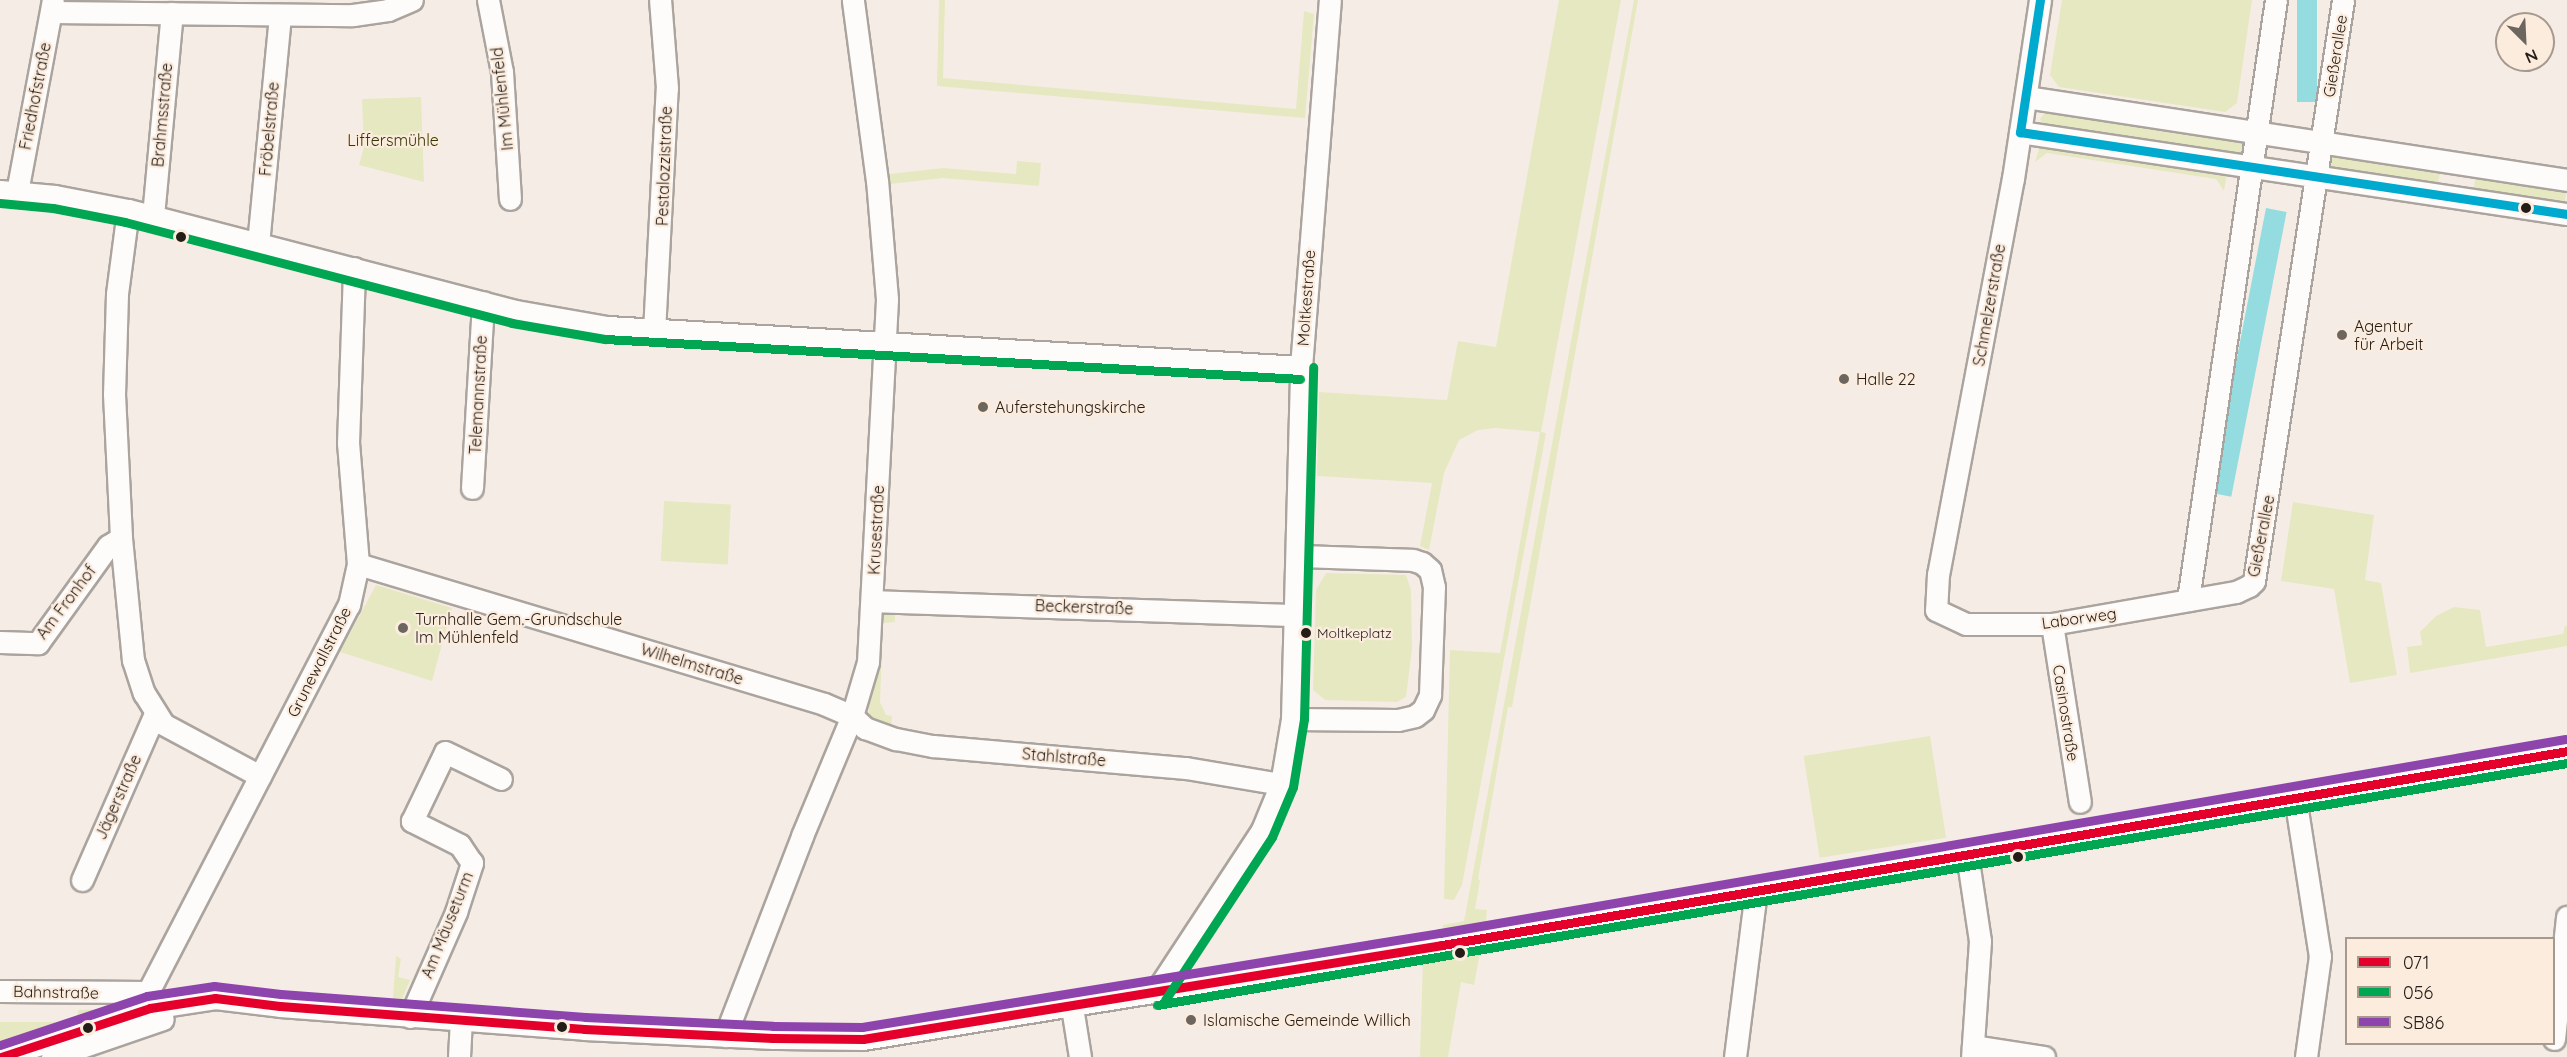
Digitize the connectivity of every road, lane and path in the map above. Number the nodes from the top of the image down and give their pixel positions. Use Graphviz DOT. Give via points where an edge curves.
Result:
graph roads {
  1 [pos="412,0"];
  2 [pos="488,0"];
  3 [pos="660,0"];
  4 [pos="853,0"];
  5 [pos="1330,0"];
  6 [pos="2040,0"];
  7 [pos="2276,0"];
  8 [pos="2343,0"];
  9 [pos="52,6"];
  10 [pos="172,13"];
  11 [pos="280,15"];
  12 [pos="2026,97"];
  13 [pos="2020,132"];
  14 [pos="2256,134"];
  15 [pos="2322,144"];
  16 [pos="2250,168"];
  17 [pos="2317,177"];
  18 [pos="2567,180"];
  19 [pos="9,191"];
  20 [pos="510,199"];
  21 [pos="128,210"];
  22 [pos="2567,213"];
  23 [pos="153,216"];
  24 [pos="258,244"];
  25 [pos="354,268"];
  26 [pos="483,303"];
  27 [pos="654,332"];
  28 [pos="885,342"];
  29 [pos="1301,367"];
  30 [pos="472,488"];
  31 [pos="121,538"];
  32 [pos="1297,556"];
  33 [pos="357,564"];
  34 [pos="2188,600"];
  35 [pos="872,601"];
  36 [pos="1936,610"];
  37 [pos="1296,615"];
  38 [pos="2052,624"];
  39 [pos="0,642"];
  40 [pos="155,714"];
  41 [pos="852,716"];
  42 [pos="1292,719"];
  43 [pos="2567,751"];
  44 [pos="260,776"];
  45 [pos="501,779"];
  46 [pos="1281,784"];
  47 [pos="2295,797"];
  48 [pos="2080,802"];
  49 [pos="1967,854"];
  50 [pos="82,880"];
  51 [pos="1756,891"];
  52 [pos="2567,917"];
  53 [pos="2563,977"];
  54 [pos="0,991"];
  55 [pos="1155,993"];
  56 [pos="150,1007"];
  57 [pos="1072,1007"];
  58 [pos="410,1017"];
  59 [pos="461,1020"];
  60 [pos="2555,1027"];
  61 [pos="725,1036"];
  62 [pos="1972,1052"];
  63 [pos="1,1057"];
  64 [pos="52,1057"];
  65 [pos="459,1057"];
  66 [pos="1080,1057"];
  67 [pos="1735,1057"];
  68 [pos="2044,1057"];
  69 [pos="2306,1057"];
  1 -- 11 [label="street" via="372,14"];
  2 -- 20 [label="street, Im Mühlenfeld" via="502,72"];
  3 -- 27 [label="street, Pestalozzistraße" via="667,88"];
  4 -- 28 [label="street, Krusestraße" via="876,181 887,299"];
  5 -- 29 [label="street, Moltkestraße"];
  6 -- 12 [label="street, Schmelzerstraße"];
  7 -- 14 [label="street"];
  8 -- 15 [label="street, Gießerallee"];
  9 -- 10 [label="street"];
  9 -- 19 [label="street, Friedhofstraße"];
  10 -- 11 [label="street"];
  10 -- 23 [label="street, Brahmsstraße"];
  11 -- 24 [label="street, Fröbelstraße"];
  12 -- 13 [label="street, Schmelzerstraße"];
  12 -- 14 [label="street"];
  13 -- 16 [label="street"];
  13 -- 36 [label="street, Schmelzerstraße" via="1938,574"];
  14 -- 15 [label="street"];
  14 -- 16 [label="street"];
  15 -- 17 [label="street, Gießerallee"];
  15 -- 18 [label="street"];
  16 -- 17 [label="street"];
  16 -- 34 [label="street"];
  17 -- 22 [label="street"];
  17 -- 34 [label="street, Gießerallee" via="2257,573 2252,584 2241,590"];
  19 -- 21 [label="street"];
  21 -- 23 [label="street"];
  21 -- 31 [label="street" via="117,294 114,358"];
  23 -- 24 [label="street"];
  24 -- 25 [label="street"];
  25 -- 26 [label="street"];
  25 -- 33 [label="street, Grunewallstraße" via="348,443"];
  26 -- 27 [label="street" via="578,323"];
  26 -- 30 [label="street, Telemannstraße"];
  27 -- 28 [label="street"];
  28 -- 29 [label="street"];
  28 -- 35 [label="street, Krusestraße"];
  29 -- 32 [label="street, Moltkestraße"];
  31 -- 39 [label="street, Am Fronhof" via="108,546 38,643"];
  31 -- 40 [label="street" via="133,660"];
  32 -- 37 [label="street, Moltkestraße"];
  32 -- 42 [label="street" via="1413,560 1430,570 1434,594 1430,695 1419,713 1398,720"];
  33 -- 41 [label="street, Wilhelmstraße" via="805,698"];
  33 -- 44 [label="street, Grunewallstraße" via="349,605"];
  34 -- 38 [label="street, Laborweg"];
  35 -- 37 [label="street, Beckerstraße"];
  35 -- 41 [label="street, Krusestraße" via="866,674"];
  36 -- 38 [label="street, Laborweg" via="1966,624"];
  37 -- 42 [label="street, Moltkestraße"];
  38 -- 48 [label="street, Casinostraße"];
  40 -- 44 [label="street" via="171,729"];
  40 -- 50 [label="street, Jägerstraße"];
  41 -- 46 [label="street, Stahlstraße" via="865,728 933,746 1174,766"];
  41 -- 61 [label="street, Krusestraße"];
  42 -- 46 [label="street, Moltkestraße"];
  43 -- 47 [label="street, Bahnstraße"];
  44 -- 56 [label="street, Grunewallstraße"];
  45 -- 58 [label="street, Am Mäuseturm" via="445,752 412,821 460,845 472,863 456,912"];
  46 -- 55 [label="street, Moltkestraße" via="1262,830"];
  47 -- 49 [label="street, Bahnstraße"];
  47 -- 69 [label="street" via="2320,956"];
  49 -- 51 [label="street, Bahnstraße"];
  49 -- 62 [label="street" via="1980,941"];
  51 -- 55 [label="street, Bahnstraße"];
  51 -- 67 [label="street"];
  52 -- 53 [label="street"];
  53 -- 60 [label="street"];
  54 -- 56 [label="street, Bahnstraße"];
  55 -- 57 [label="street, Bahnstraße"];
  56 -- 58 [label="street, Bahnstraße" via="213,1011 280,1006"];
  56 -- 63 [label="street"];
  56 -- 64 [label="street"];
  57 -- 61 [label="street, Bahnstraße" via="863,1039"];
  57 -- 66 [label="street"];
  58 -- 59 [label="street, Bahnstraße"];
  59 -- 61 [label="street, Bahnstraße"];
  59 -- 65 [label="street"];
  62 -- 68 [label="street"];
}
